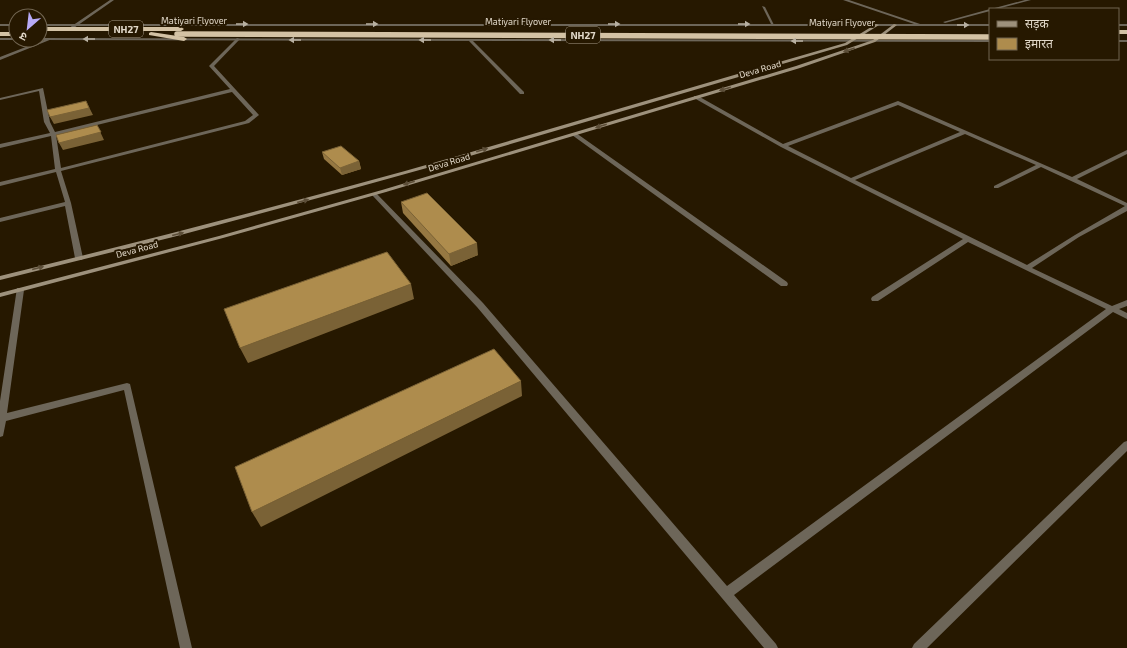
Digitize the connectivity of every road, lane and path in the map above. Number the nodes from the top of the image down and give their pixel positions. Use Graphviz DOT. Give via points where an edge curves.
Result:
graph roads {
  1 [pos="112,0"];
  2 [pos="846,0"];
  3 [pos="1030,0"];
  4 [pos="763,7"];
  5 [pos="998,8"];
  6 [pos="989,10"];
  7 [pos="773,24"];
  8 [pos="48,25"];
  9 [pos="59,25"];
  10 [pos="76,25"];
  11 [pos="877,25"];
  12 [pos="895,25"];
  13 [pos="921,25"];
  14 [pos="936,25"];
  15 [pos="989,25"];
  16 [pos="48,27"];
  17 [pos="48,29"];
  18 [pos="70,29"];
  19 [pos="179,31"];
  20 [pos="989,32"];
  21 [pos="48,34"];
  22 [pos="147,34"];
  23 [pos="989,36"];
  24 [pos="50,39"];
  25 [pos="184,39"];
  26 [pos="238,39"];
  27 [pos="470,40"];
  28 [pos="853,41"];
  29 [pos="874,41"];
  30 [pos="989,42"];
  31 [pos="0,59"];
  32 [pos="233,90"];
  33 [pos="522,93"];
  34 [pos="696,97"];
  35 [pos="0,98"];
  36 [pos="965,132"];
  37 [pos="53,134"];
  38 [pos="574,134"];
  39 [pos="0,146"];
  40 [pos="783,146"];
  41 [pos="1127,152"];
  42 [pos="1041,165"];
  43 [pos="58,170"];
  44 [pos="1073,179"];
  45 [pos="850,180"];
  46 [pos="0,184"];
  47 [pos="996,187"];
  48 [pos="374,194"];
  49 [pos="68,203"];
  50 [pos="1127,206"];
  51 [pos="0,220"];
  52 [pos="968,239"];
  53 [pos="80,258"];
  54 [pos="1027,268"];
  55 [pos="0,278"];
  56 [pos="784,284"];
  57 [pos="20,290"];
  58 [pos="0,295"];
  59 [pos="874,299"];
  60 [pos="1127,303"];
  61 [pos="1112,309"];
  62 [pos="1127,316"];
  63 [pos="3,418"];
  64 [pos="0,433"];
  65 [pos="1127,445"];
  66 [pos="726,594"];
  67 [pos="186,648"];
  68 [pos="772,648"];
  69 [pos="918,648"];
  1 -- 10 [label="street"];
  2 -- 13 [label="street"];
  3 -- 5 [label="street"];
  4 -- 7 [label="street"];
  6 -- 14 [label="street"];
  10 -- 7 [label="street, one-way"];
  7 -- 11 [label="street"];
  8 -- 9 [label="street"];
  9 -- 10 [label="street"];
  9 -- 16 [label="highway"];
  10 -- 18 [label="street"];
  11 -- 12 [label="street"];
  11 -- 28 [label="main road, Deva Road"];
  12 -- 13 [label="street"];
  12 -- 29 [label="main road, Deva Road"];
  13 -- 14 [label="street"];
  14 -- 15 [label="street, one-way"];
  17 -- 18 [label="highway, NH27"];
  18 -- 19 [label="highway, Matiyari Flyover / NH27"];
  19 -- 20 [label="highway, Matiyari Flyover / NH27"];
  19 -- 22 [label="highway, Matiyari Flyover / NH27"];
  19 -- 23 [label="highway, Matiyari Flyover / NH27, bridge"];
  21 -- 22 [label="highway, NH27"];
  22 -- 25 [label="highway"];
  25 -- 24 [label="street, one-way"];
  24 -- 31 [label="street"];
  25 -- 26 [label="street"];
  27 -- 26 [label="street, one-way"];
  26 -- 32 [label="street" via="211,66"];
  28 -- 27 [label="street, one-way"];
  27 -- 33 [label="street"];
  28 -- 29 [label="street"];
  53 -- 28 [label="main road, Deva Road, one-way" via="343,190"];
  29 -- 30 [label="street"];
  29 -- 34 [label="main road, Deva Road, one-way" via="798,68"];
  32 -- 37 [label="street"];
  32 -- 43 [label="street" via="256,115 248,122"];
  34 -- 38 [label="main road, Deva Road, one-way"];
  34 -- 40 [label="street"];
  35 -- 37 [label="street" via="42,89 47,122"];
  36 -- 40 [label="street" via="898,104"];
  36 -- 42 [label="street"];
  36 -- 45 [label="street"];
  37 -- 39 [label="street"];
  37 -- 43 [label="street"];
  38 -- 48 [label="main road, Deva Road, one-way"];
  38 -- 56 [label="street"];
  40 -- 45 [label="street"];
  41 -- 44 [label="street"];
  42 -- 44 [label="street"];
  42 -- 47 [label="street"];
  43 -- 46 [label="street"];
  43 -- 49 [label="street"];
  44 -- 50 [label="street"];
  45 -- 52 [label="street"];
  48 -- 57 [label="main road, Deva Road"];
  48 -- 66 [label="street" via="480,306"];
  49 -- 51 [label="street"];
  49 -- 53 [label="street"];
  50 -- 54 [label="street"];
  52 -- 54 [label="street"];
  52 -- 59 [label="street"];
  55 -- 53 [label="main road, Deva Road, one-way"];
  54 -- 61 [label="street"];
  57 -- 58 [label="main road, Deva Road"];
  57 -- 63 [label="street"];
  60 -- 61 [label="street"];
  61 -- 62 [label="street"];
  61 -- 66 [label="street"];
  63 -- 64 [label="street"];
  63 -- 67 [label="street" via="126,386"];
  65 -- 69 [label="street"];
  66 -- 68 [label="street"];
}
